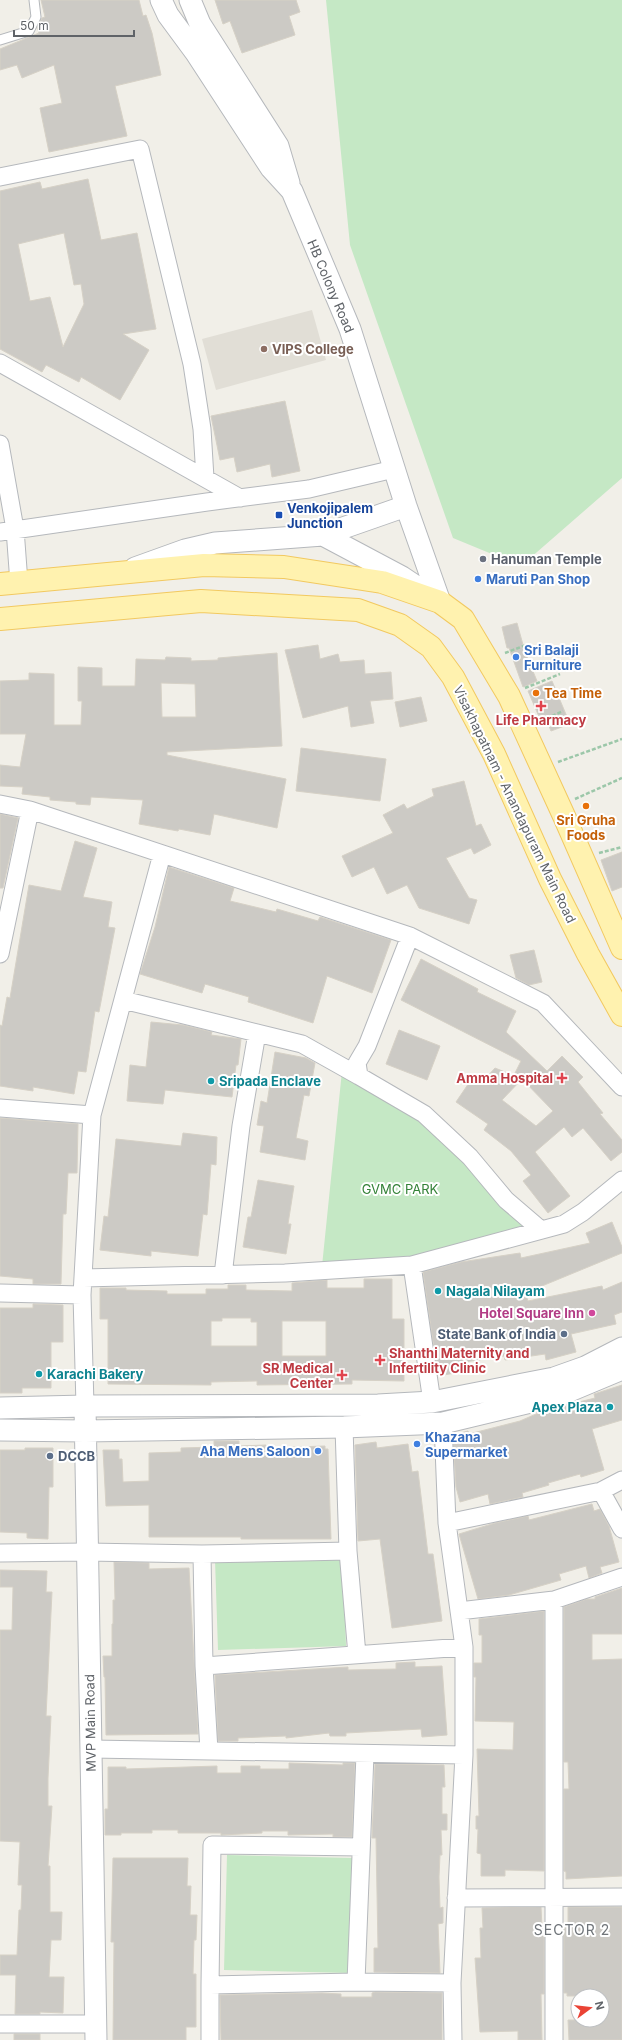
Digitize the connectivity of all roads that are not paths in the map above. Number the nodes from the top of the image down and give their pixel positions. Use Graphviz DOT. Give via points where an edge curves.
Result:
graph roads {
  1 [pos="34,0"];
  2 [pos="161,0"];
  3 [pos="190,0"];
  4 [pos="0,40"];
  5 [pos="0,177"];
  6 [pos="292,191"];
  7 [pos="0,363"];
  8 [pos="0,444"];
  9 [pos="394,469"];
  10 [pos="204,478"];
  11 [pos="240,498"];
  12 [pos="406,506"];
  13 [pos="7,530"];
  14 [pos="322,535"];
  15 [pos="121,573"];
  16 [pos="9,584"];
  17 [pos="440,602"];
  18 [pos="0,619"];
  19 [pos="0,804"];
  20 [pos="30,810"];
  21 [pos="162,854"];
  22 [pos="6,899"];
  23 [pos="410,936"];
  24 [pos="622,948"];
  25 [pos="0,954"];
  26 [pos="123,1000"];
  27 [pos="622,1015"];
  28 [pos="257,1034"];
  29 [pos="359,1076"];
  30 [pos="622,1087"];
  31 [pos="0,1108"];
  32 [pos="92,1115"];
  33 [pos="622,1180"];
  34 [pos="541,1230"];
  35 [pos="412,1265"];
  36 [pos="223,1275"];
  37 [pos="83,1278"];
  38 [pos="0,1293"];
  39 [pos="82,1295"];
  40 [pos="622,1348"];
  41 [pos="622,1369"];
  42 [pos="432,1402"];
  43 [pos="85,1406"];
  44 [pos="0,1408"];
  45 [pos="444,1423"];
  46 [pos="344,1427"];
  47 [pos="0,1430"];
  48 [pos="85,1431"];
  49 [pos="622,1480"];
  50 [pos="601,1491"];
  51 [pos="447,1523"];
  52 [pos="622,1529"];
  53 [pos="348,1551"];
  54 [pos="87,1552"];
  55 [pos="0,1553"];
  56 [pos="202,1554"];
  57 [pos="622,1577"];
  58 [pos="554,1600"];
  59 [pos="459,1611"];
  60 [pos="464,1647"];
  61 [pos="357,1655"];
  62 [pos="204,1666"];
  63 [pos="91,1749"];
  64 [pos="209,1751"];
  65 [pos="365,1754"];
  66 [pos="464,1755"];
  67 [pos="362,1847"];
  68 [pos="554,1896"];
  69 [pos="622,1896"];
  70 [pos="456,1898"];
  71 [pos="356,1982"];
  72 [pos="452,1983"];
  73 [pos="210,1985"];
  74 [pos="0,2024"];
  75 [pos="96,2032"];
  76 [pos="210,2040"];
  77 [pos="453,2040"];
  78 [pos="554,2040"];
  1 -- 4 [label="lane" via="36,17 29,31"];
  2 -- 6 [label="street, HB Colony Road" via="168,15 196,53 271,168"];
  3 -- 6 [label="street" via="200,24 278,146"];
  5 -- 10 [label="street" via="140,149 192,364 202,429"];
  6 -- 9 [label="street, HB Colony Road" via="350,329"];
  7 -- 10 [label="street"];
  8 -- 13 [label="street"];
  9 -- 11 [label="street" via="309,490"];
  9 -- 12 [label="street, HB Colony Road"];
  10 -- 11 [label="street"];
  11 -- 13 [label="street"];
  12 -- 14 [label="street"];
  12 -- 17 [label="street, HB Colony Road"];
  13 -- 16 [label="street"];
  14 -- 15 [label="street" via="215,543 164,557"];
  14 -- 17 [label="street" via="402,577"];
  15 -- 16 [label="main road"];
  15 -- 17 [label="main road" via="204,565 284,568 382,582"];
  17 -- 24 [label="main road" via="462,619 509,696"];
  18 -- 27 [label="main road, Visakhapatnam - Anandapuram Main Road" via="201,601 358,610 400,625 431,647 453,677 494,754 584,948"];
  19 -- 20 [label="street"];
  20 -- 21 [label="street"];
  20 -- 22 [label="street"];
  21 -- 23 [label="street"];
  21 -- 26 [label="street"];
  22 -- 25 [label="street"];
  23 -- 29 [label="street" via="367,1046 357,1064"];
  23 -- 30 [label="street" via="542,1003"];
  26 -- 28 [label="street"];
  26 -- 32 [label="street"];
  28 -- 29 [label="street" via="302,1044"];
  28 -- 36 [label="street" via="241,1126"];
  29 -- 34 [label="street" via="424,1114 470,1157 506,1200"];
  31 -- 32 [label="street"];
  32 -- 37 [label="street"];
  33 -- 34 [label="street" via="564,1224"];
  34 -- 35 [label="street"];
  35 -- 36 [label="street"];
  35 -- 42 [label="street"];
  36 -- 37 [label="street"];
  37 -- 39 [label="street"];
  38 -- 39 [label="street"];
  39 -- 43 [label="street"];
  40 -- 42 [label="street" via="585,1368 554,1378"];
  41 -- 45 [label="street" via="560,1395"];
  42 -- 43 [label="street" via="371,1405"];
  43 -- 44 [label="street"];
  43 -- 48 [label="street, MVP Main Road"];
  45 -- 46 [label="street"];
  45 -- 51 [label="street"];
  46 -- 48 [label="street"];
  46 -- 53 [label="street"];
  47 -- 48 [label="street"];
  48 -- 54 [label="street, MVP Main Road"];
  49 -- 50 [label="street"];
  50 -- 51 [label="street"];
  50 -- 52 [label="street"];
  51 -- 59 [label="street"];
  53 -- 56 [label="street"];
  53 -- 61 [label="street"];
  54 -- 55 [label="street"];
  54 -- 56 [label="street"];
  54 -- 63 [label="street, MVP Main Road"];
  56 -- 62 [label="street"];
  57 -- 58 [label="street"];
  58 -- 59 [label="street"];
  58 -- 68 [label="street"];
  59 -- 60 [label="street"];
  60 -- 61 [label="street"];
  60 -- 66 [label="street"];
  61 -- 62 [label="street"];
  62 -- 64 [label="street"];
  63 -- 64 [label="street"];
  63 -- 75 [label="street, MVP Main Road"];
  64 -- 65 [label="street"];
  65 -- 66 [label="street"];
  65 -- 67 [label="street"];
  66 -- 70 [label="street"];
  67 -- 71 [label="street"];
  67 -- 73 [label="street" via="212,1845"];
  68 -- 69 [label="street"];
  68 -- 70 [label="street"];
  68 -- 78 [label="street"];
  70 -- 72 [label="street"];
  71 -- 72 [label="street"];
  71 -- 73 [label="street"];
  72 -- 77 [label="street"];
  73 -- 76 [label="street"];
  74 -- 75 [label="street"];
}
